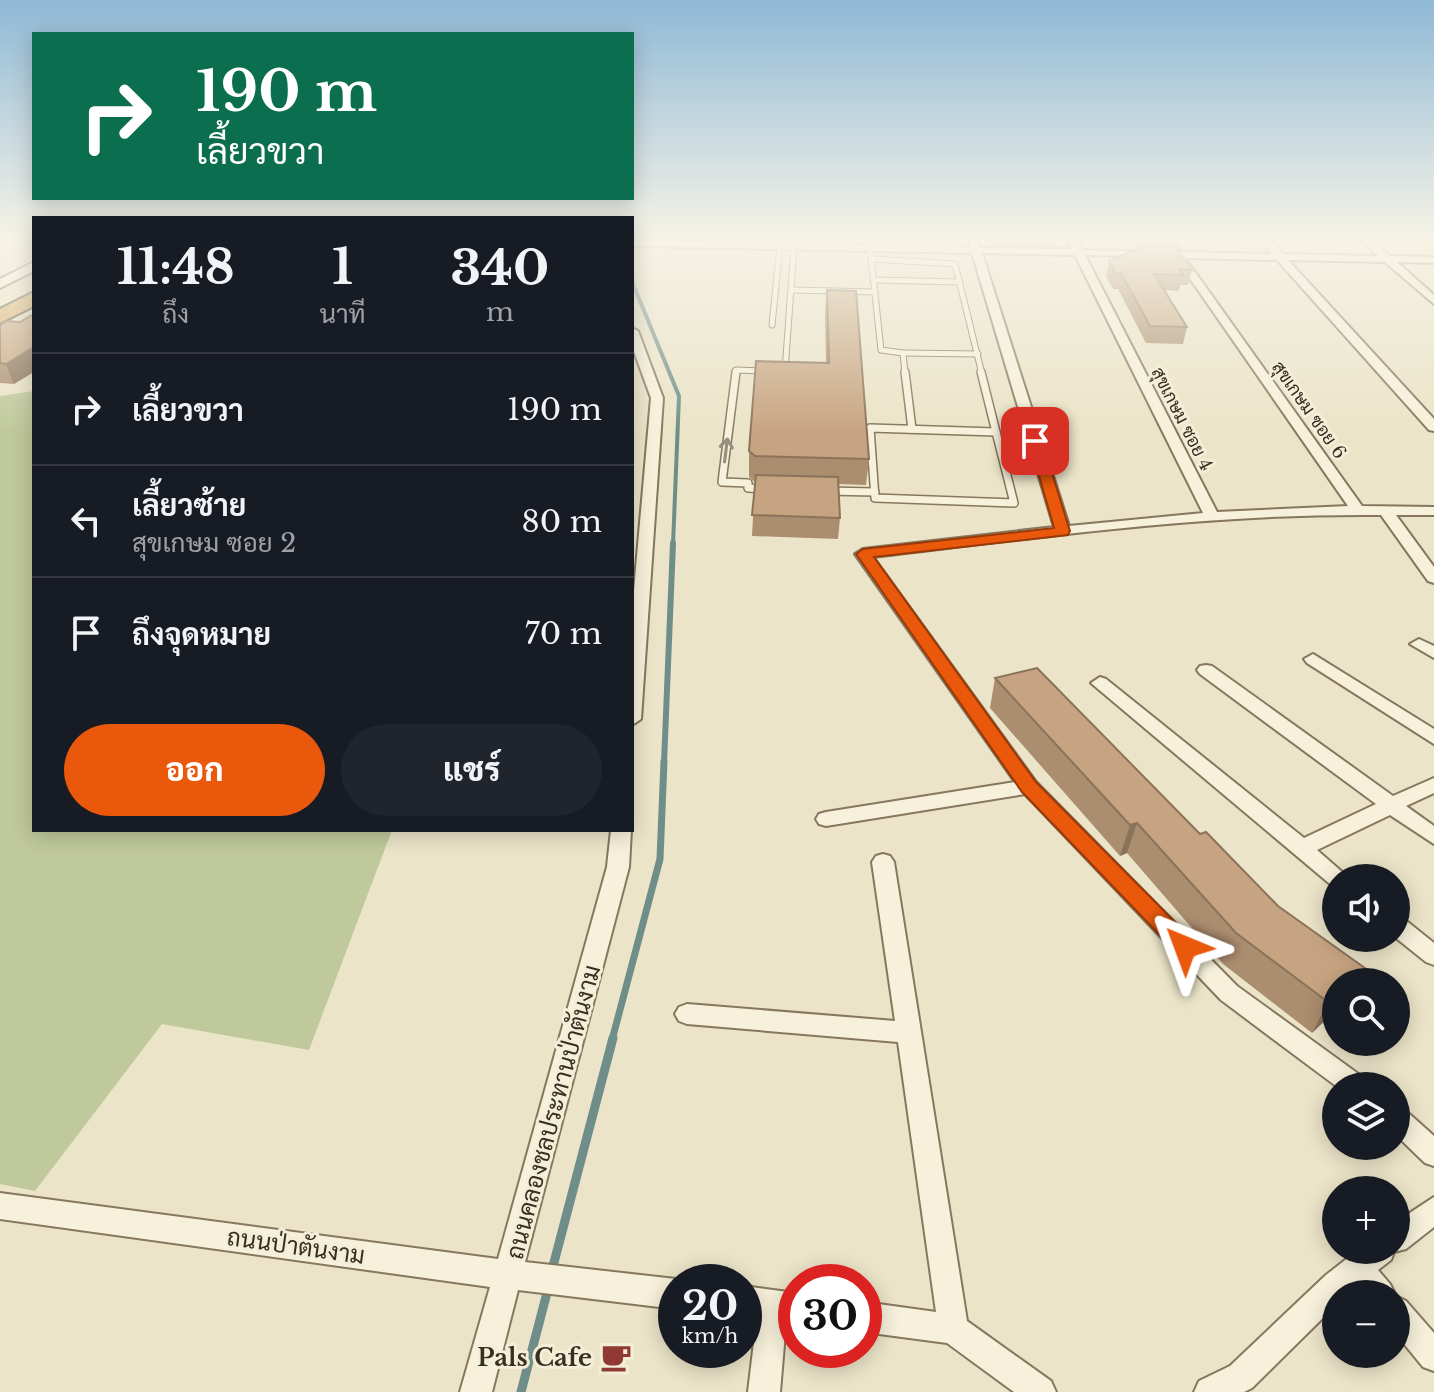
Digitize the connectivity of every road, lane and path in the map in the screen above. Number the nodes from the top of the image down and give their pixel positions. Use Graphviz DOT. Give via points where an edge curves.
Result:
graph roads {
  1 [pos="25,303"];
  2 [pos="774,303"];
  3 [pos="791,303"];
  4 [pos="876,303"];
  5 [pos="965,303"];
  6 [pos="993,303"];
  7 [pos="1104,303"];
  8 [pos="1212,303"];
  9 [pos="1322,303"];
  10 [pos="0,317"];
  11 [pos="772,325"];
  12 [pos="634,336"];
  13 [pos="903,353"];
  14 [pos="978,354"];
  15 [pos="1434,427"];
  16 [pos="912,429"];
  17 [pos="996,432"];
  18 [pos="780,489"];
  19 [pos="811,490"];
  20 [pos="875,492"];
  21 [pos="1356,508"];
  22 [pos="1384,509"];
  23 [pos="1434,511"];
  24 [pos="1211,515"];
  25 [pos="1063,531"];
  26 [pos="1434,578"];
  27 [pos="1313,659"];
  28 [pos="1206,670"];
  29 [pos="1100,683"];
  30 [pos="634,699"];
  31 [pos="1434,738"];
  32 [pos="1434,785"];
  33 [pos="1029,787"];
  34 [pos="1391,805"];
  35 [pos="826,819"];
  36 [pos="621,832"];
  37 [pos="1434,837"];
  38 [pos="1302,848"];
  39 [pos="883,862"];
  40 [pos="1322,865"];
  41 [pos="1410,936"];
  42 [pos="1434,956"];
  43 [pos="687,1014"];
  44 [pos="908,1032"];
  45 [pos="1336,1072"];
  46 [pos="1410,1131"];
  47 [pos="1434,1154"];
  48 [pos="0,1206"];
  49 [pos="1434,1210"];
  50 [pos="1410,1228"];
  51 [pos="1363,1264"];
  52 [pos="1357,1269"];
  53 [pos="510,1275"];
  54 [pos="1367,1280"];
  55 [pos="658,1292"];
  56 [pos="771,1304"];
  57 [pos="882,1319"];
  58 [pos="1410,1328"];
  59 [pos="953,1329"];
  60 [pos="1434,1356"];
  61 [pos="476,1392"];
  62 [pos="764,1392"];
  63 [pos="1040,1392"];
  64 [pos="1210,1392"];
  1 -- 10 [label="highway"];
  2 -- 11 [label="lane"];
  18 -- 3 [label="lane, one-way" via="722,482 736,370 787,371"];
  4 -- 13 [label="lane" via="881,350"];
  5 -- 14 [label="lane"];
  6 -- 25 [label="street"];
  7 -- 24 [label="street, สุขเกษม ซอย 4"];
  8 -- 21 [label="street, สุขเกษม ซอย 6"];
  9 -- 15 [label="street"];
  12 -- 30 [label="street" via="657,398"];
  13 -- 14 [label="lane"];
  13 -- 16 [label="lane"];
  14 -- 17 [label="lane"];
  16 -- 17 [label="lane"];
  16 -- 20 [label="lane" via="870,428"];
  17 -- 20 [label="lane" via="1014,503 875,498"];
  19 -- 20 [label="lane"];
  21 -- 22 [label="street"];
  21 -- 24 [label="street"];
  22 -- 23 [label="street"];
  22 -- 26 [label="street"];
  24 -- 25 [label="street"];
  25 -- 33 [label="street" via="863,554"];
  27 -- 31 [label="street"];
  28 -- 34 [label="street"];
  29 -- 38 [label="street"];
  32 -- 34 [label="street"];
  33 -- 35 [label="street"];
  33 -- 45 [label="street" via="1229,993"];
  34 -- 37 [label="street"];
  34 -- 38 [label="street"];
  36 -- 53 [label="street, ถนนคลองชลประทานป่าตันงาม" via="618,867"];
  38 -- 40 [label="street"];
  39 -- 44 [label="street"];
  41 -- 42 [label="street"];
  43 -- 44 [label="street"];
  44 -- 59 [label="street"];
  46 -- 47 [label="street"];
  48 -- 53 [label="street, ถนนป่าตันงาม"];
  49 -- 50 [label="street"];
  51 -- 52 [label="street"];
  52 -- 54 [label="street"];
  52 -- 64 [label="street" via="1241,1377"];
  53 -- 55 [label="street, ถนนป่าตันงาม"];
  53 -- 61 [label="street, ถนนคลองชลประทานป่าตันงาม"];
  56 -- 62 [label="street"];
  57 -- 59 [label="street"];
  58 -- 60 [label="street"];
  59 -- 63 [label="street"];
}
